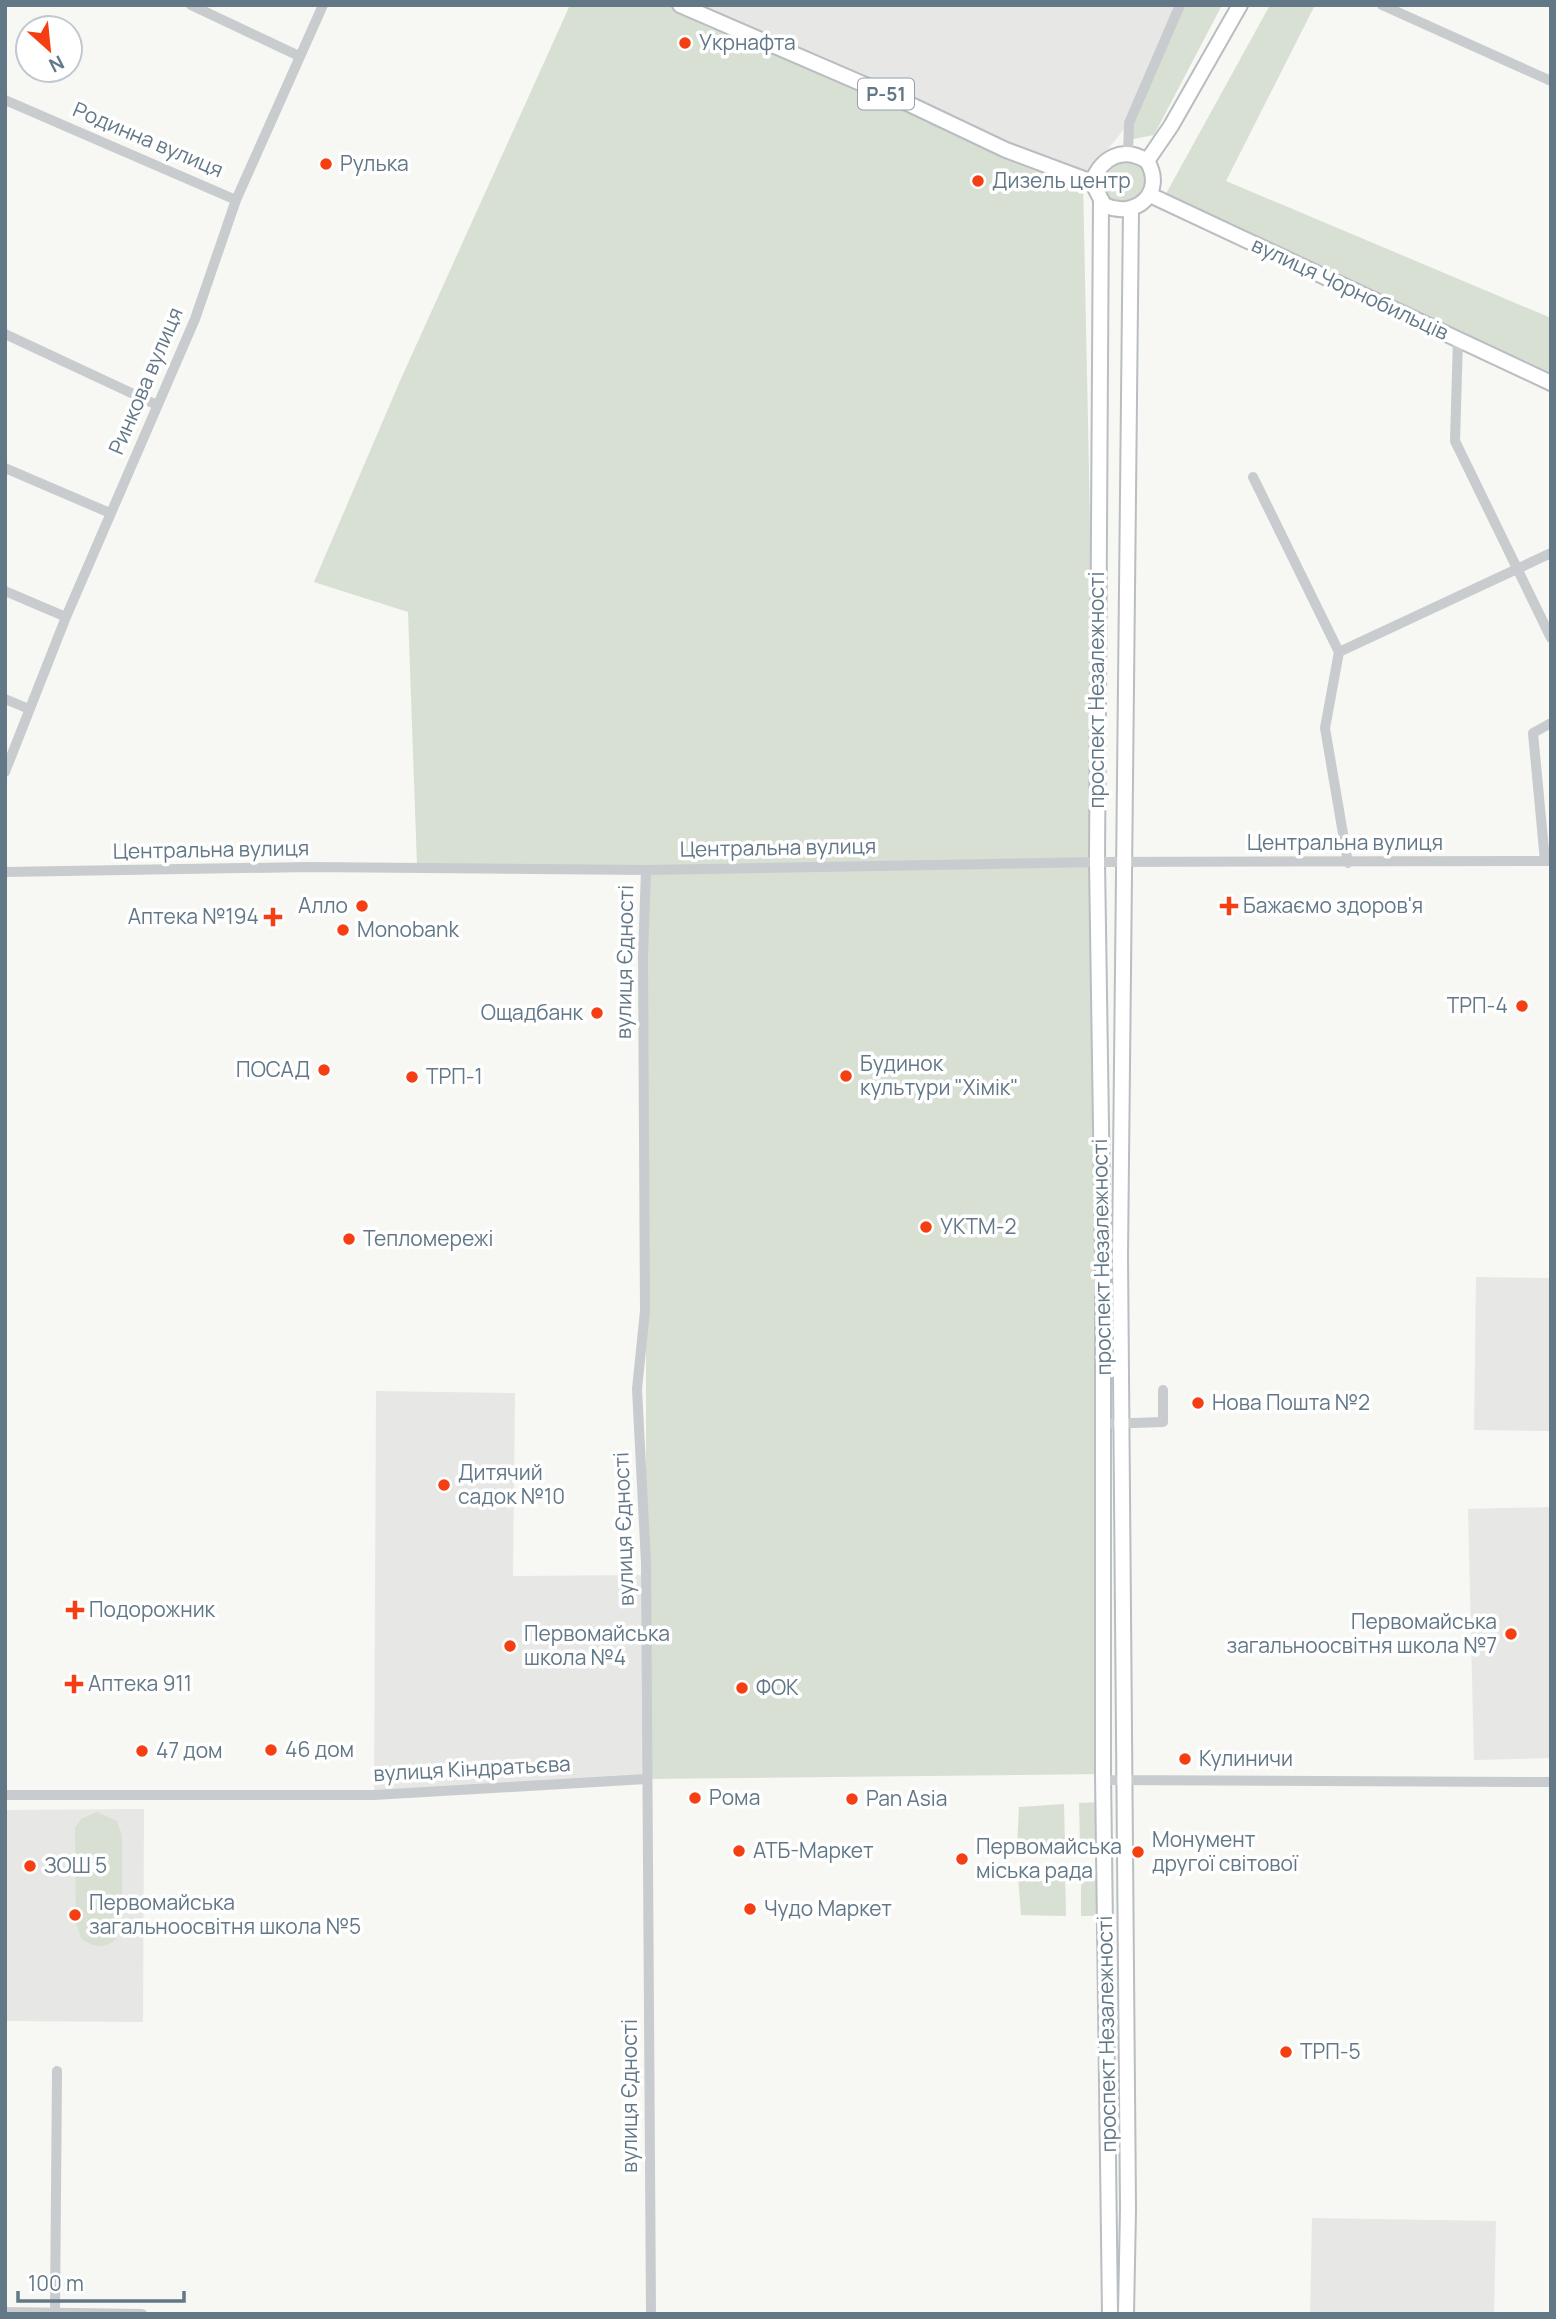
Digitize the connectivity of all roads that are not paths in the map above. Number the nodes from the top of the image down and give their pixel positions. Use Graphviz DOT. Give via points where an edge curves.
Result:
graph roads {
  1 [pos="191,5"];
  2 [pos="323,5"];
  3 [pos="680,5"];
  4 [pos="1180,5"];
  5 [pos="1240,5"];
  6 [pos="1382,5"];
  7 [pos="299,56"];
  8 [pos="1551,81"];
  9 [pos="5,100"];
  10 [pos="1128,154"];
  11 [pos="1147,161"];
  12 [pos="1092,182"];
  13 [pos="1150,195"];
  14 [pos="236,200"];
  15 [pos="1101,200"];
  16 [pos="1131,209"];
  17 [pos="5,334"];
  18 [pos="1458,339"];
  19 [pos="1551,383"];
  20 [pos="158,405"];
  21 [pos="5,468"];
  22 [pos="1254,477"];
  23 [pos="110,513"];
  24 [pos="1551,552"];
  25 [pos="1517,569"];
  26 [pos="5,591"];
  27 [pos="66,617"];
  28 [pos="1551,638"];
  29 [pos="1339,652"];
  30 [pos="5,699"];
  31 [pos="29,709"];
  32 [pos="1551,723"];
  33 [pos="5,772"];
  34 [pos="1125,861"];
  35 [pos="1548,861"];
  36 [pos="1097,862"];
  37 [pos="1348,863"];
  38 [pos="646,870"];
  39 [pos="5,872"];
  40 [pos="1163,1390"];
  41 [pos="1104,1424"];
  42 [pos="1122,1424"];
  43 [pos="1104,1777"];
  44 [pos="646,1779"];
  45 [pos="1124,1780"];
  46 [pos="1551,1782"];
  47 [pos="5,1796"];
  48 [pos="57,2071"];
  49 [pos="5,2312"];
  50 [pos="55,2312"];
  51 [pos="142,2314"];
  52 [pos="651,2314"];
  53 [pos="1110,2314"];
  54 [pos="1126,2314"];
  1 -- 7 [label="street"];
  2 -- 7 [label="street, Ринкова вулиця"];
  3 -- 12 [label="street, Р-51" via="1006,150"];
  4 -- 10 [label="street" via="1129,123"];
  5 -- 11 [label="street"];
  6 -- 8 [label="street"];
  7 -- 14 [label="street, Ринкова вулиця"];
  9 -- 14 [label="street, Родинна вулиця"];
  10 -- 11 [label="street"];
  10 -- 12 [label="street" via="1110,157"];
  11 -- 13 [label="street" via="1153,181"];
  12 -- 15 [label="street"];
  13 -- 16 [label="street"];
  13 -- 18 [label="street, вулиця Чорнобильців"];
  14 -- 20 [label="street, Ринкова вулиця" via="195,319"];
  15 -- 16 [label="street" via="1113,209"];
  15 -- 36 [label="street, проспект Незалежності"];
  16 -- 34 [label="street, проспект Незалежності"];
  17 -- 20 [label="street"];
  18 -- 19 [label="street, вулиця Чорнобильців"];
  18 -- 25 [label="street" via="1455,441"];
  20 -- 23 [label="street, Ринкова вулиця"];
  21 -- 23 [label="street"];
  22 -- 29 [label="street"];
  23 -- 27 [label="street, Ринкова вулиця"];
  24 -- 25 [label="street"];
  25 -- 28 [label="street"];
  25 -- 29 [label="street"];
  26 -- 27 [label="street"];
  27 -- 31 [label="street, Ринкова вулиця"];
  29 -- 37 [label="street" via="1325,728"];
  30 -- 31 [label="street"];
  31 -- 33 [label="street, Ринкова вулиця"];
  32 -- 35 [label="street" via="1533,733"];
  34 -- 36 [label="street, Центральна вулиця"];
  34 -- 37 [label="street, Центральна вулиця"];
  34 -- 42 [label="street, проспект Незалежності"];
  35 -- 37 [label="street, Центральна вулиця"];
  36 -- 38 [label="street, Центральна вулиця"];
  36 -- 41 [label="street, проспект Незалежності"];
  38 -- 39 [label="street, Центральна вулиця" via="336,867"];
  38 -- 44 [label="street, вулиця Єдності" via="645,1311 637,1389 646,1563"];
  40 -- 42 [label="street" via="1163,1422"];
  41 -- 42 [label="street"];
  41 -- 43 [label="street, проспект Незалежності"];
  42 -- 45 [label="street, проспект Незалежності"];
  43 -- 45 [label="street"];
  43 -- 53 [label="street, проспект Незалежності"];
  44 -- 47 [label="street, вулиця Кіндратьєва" via="374,1794"];
  44 -- 52 [label="street, вулиця Єдності"];
  45 -- 46 [label="street"];
  45 -- 54 [label="street, проспект Незалежності"];
  48 -- 50 [label="street"];
  49 -- 50 [label="street"];
  50 -- 51 [label="street"];
}
